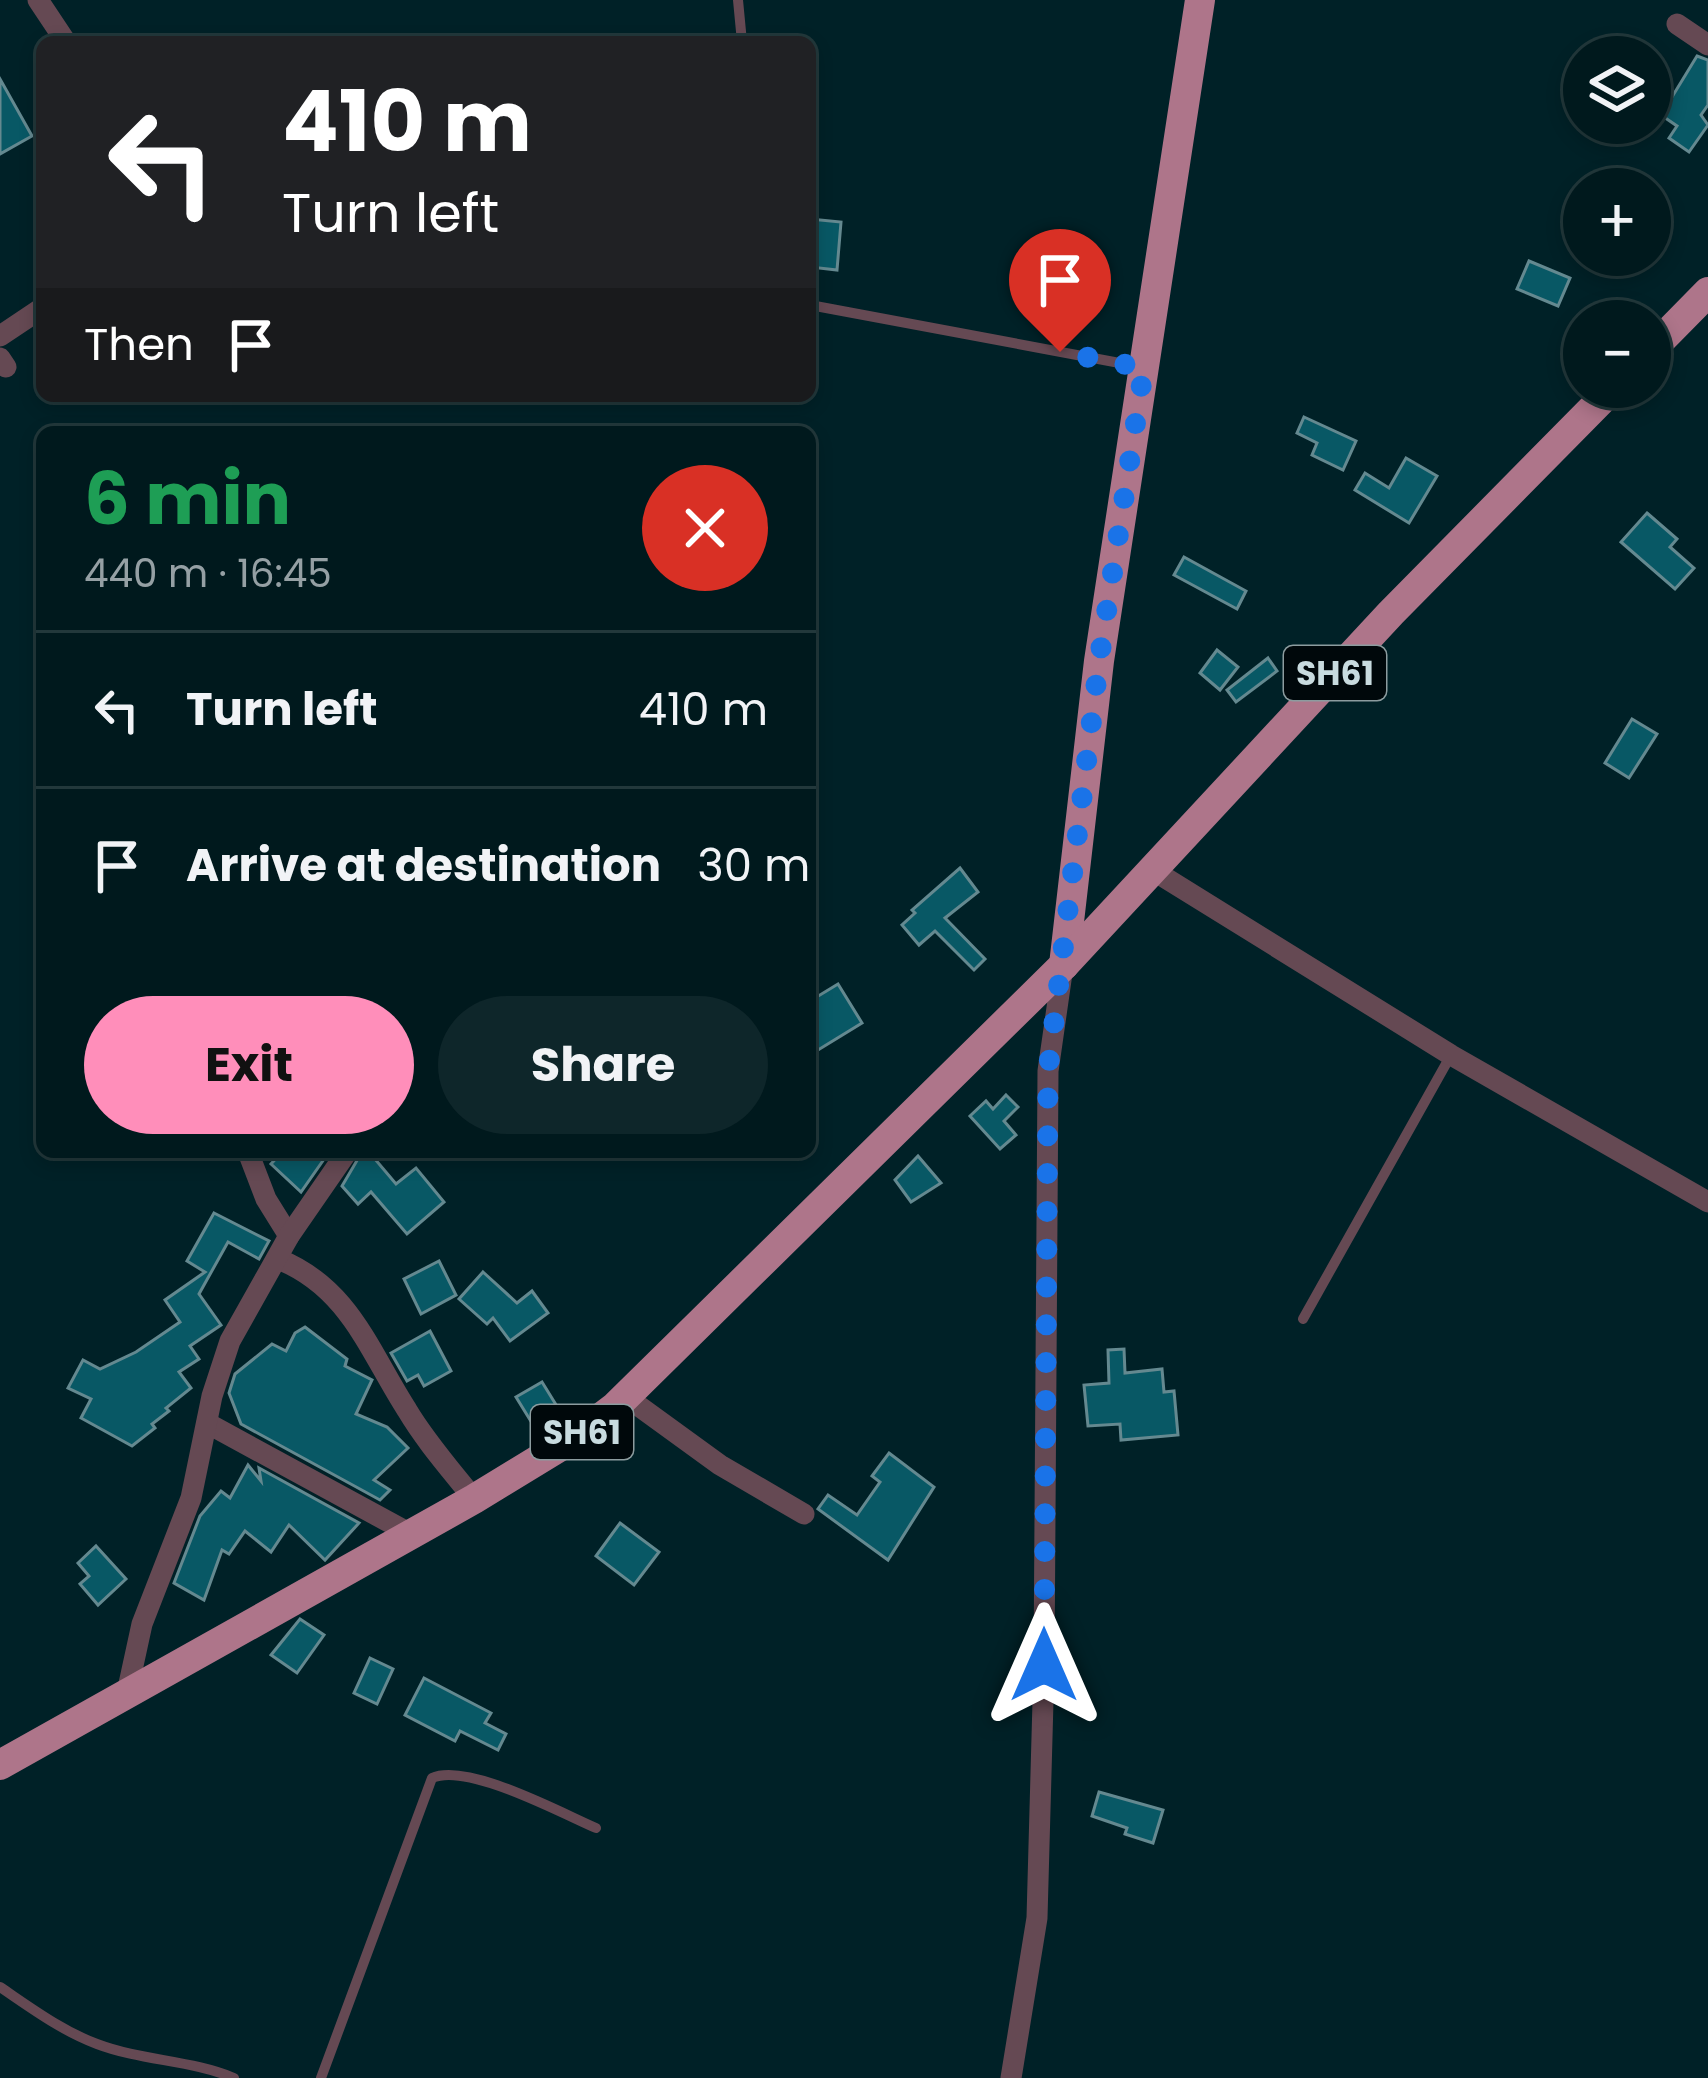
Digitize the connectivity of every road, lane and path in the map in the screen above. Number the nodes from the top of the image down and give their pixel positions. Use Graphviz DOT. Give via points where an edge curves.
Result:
graph roads {
  1 [pos="38,0"];
  2 [pos="738,0"];
  3 [pos="1200,0"];
  4 [pos="1677,24"];
  5 [pos="62,36"];
  6 [pos="741,36"];
  7 [pos="1708,45"];
  8 [pos="1708,292"];
  9 [pos="816,306"];
  10 [pos="36,312"];
  11 [pos="1671,330"];
  12 [pos="0,336"];
  13 [pos="1144,368"];
  14 [pos="1593,408"];
  15 [pos="1151,869"];
  16 [pos="1064,965"];
  17 [pos="1451,1055"];
  18 [pos="250,1158"];
  19 [pos="343,1158"];
  20 [pos="1708,1202"];
  21 [pos="289,1236"];
  22 [pos="278,1259"];
  23 [pos="1303,1319"];
  24 [pos="625,1396"];
  25 [pos="207,1424"];
  26 [pos="474,1499"];
  27 [pos="804,1514"];
  28 [pos="409,1533"];
  29 [pos="127,1693"];
  30 [pos="0,1765"];
  31 [pos="596,1828"];
  32 [pos="0,1987"];
  33 [pos="234,2078"];
  34 [pos="321,2078"];
  35 [pos="1011,2078"];
  1 -- 5 [label="street"];
  2 -- 6 [label="lane"];
  3 -- 13 [label="main road"];
  4 -- 7 [label="street"];
  8 -- 11 [label="main road"];
  9 -- 13 [label="lane"];
  10 -- 12 [label="street"];
  13 -- 16 [label="main road"];
  14 -- 15 [label="main road, SH61"];
  15 -- 16 [label="main road, SH61"];
  15 -- 17 [label="street"];
  16 -- 24 [label="main road, SH61"];
  16 -- 35 [label="street" via="1048,1071 1036,1918"];
  17 -- 20 [label="street"];
  17 -- 23 [label="lane"];
  18 -- 21 [label="street"];
  19 -- 21 [label="street"];
  21 -- 22 [label="street"];
  22 -- 25 [label="street" via="230,1341"];
  22 -- 26 [label="street" via="340,1300 409,1415"];
  24 -- 26 [label="main road, SH61"];
  24 -- 27 [label="street"];
  25 -- 28 [label="street"];
  25 -- 29 [label="street"];
  26 -- 28 [label="main road, SH61"];
  28 -- 29 [label="main road, SH61"];
  29 -- 30 [label="main road, SH61"];
  31 -- 34 [label="lane" via="482,1782 432,1778"];
  32 -- 33 [label="lane" via="97,2044"];
}
